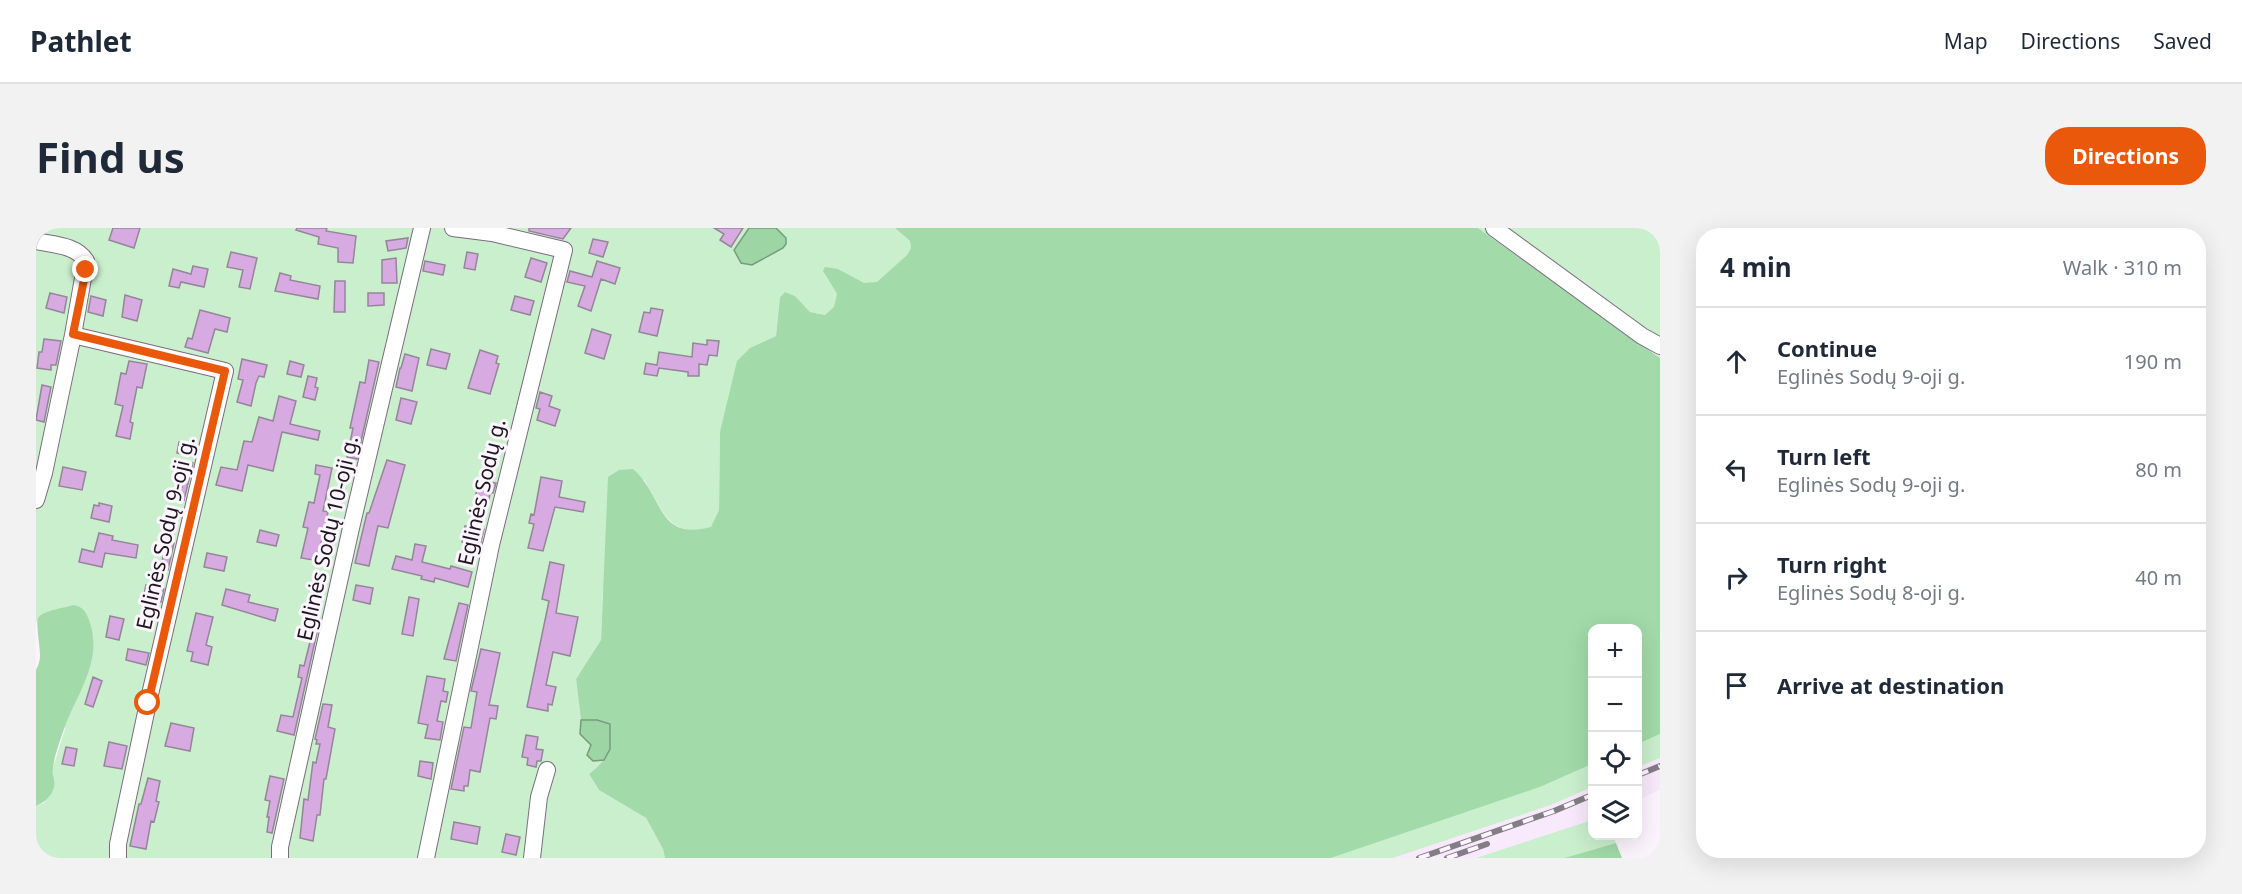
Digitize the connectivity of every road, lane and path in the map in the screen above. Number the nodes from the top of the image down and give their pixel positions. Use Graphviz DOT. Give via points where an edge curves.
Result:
graph roads {
  1 [pos="422,228"];
  2 [pos="453,228"];
  3 [pos="1494,228"];
  4 [pos="36,241"];
  5 [pos="73,334"];
  6 [pos="1660,346"];
  7 [pos="36,500"];
  8 [pos="547,771"];
  9 [pos="118,858"];
  10 [pos="280,858"];
  11 [pos="426,858"];
  12 [pos="532,858"];
  1 -- 10 [label="street, Eglinės Sodų 10-oji g." via="351,528"];
  2 -- 11 [label="street, Eglinės Sodų g." via="564,250 491,545"];
  3 -- 6 [label="street"];
  4 -- 5 [label="street" via="75,249 86,261"];
  5 -- 7 [label="street"];
  5 -- 9 [label="street, Eglinės Sodų 9-oji g." via="225,371 148,703"];
  8 -- 12 [label="street" via="539,797"];
}
